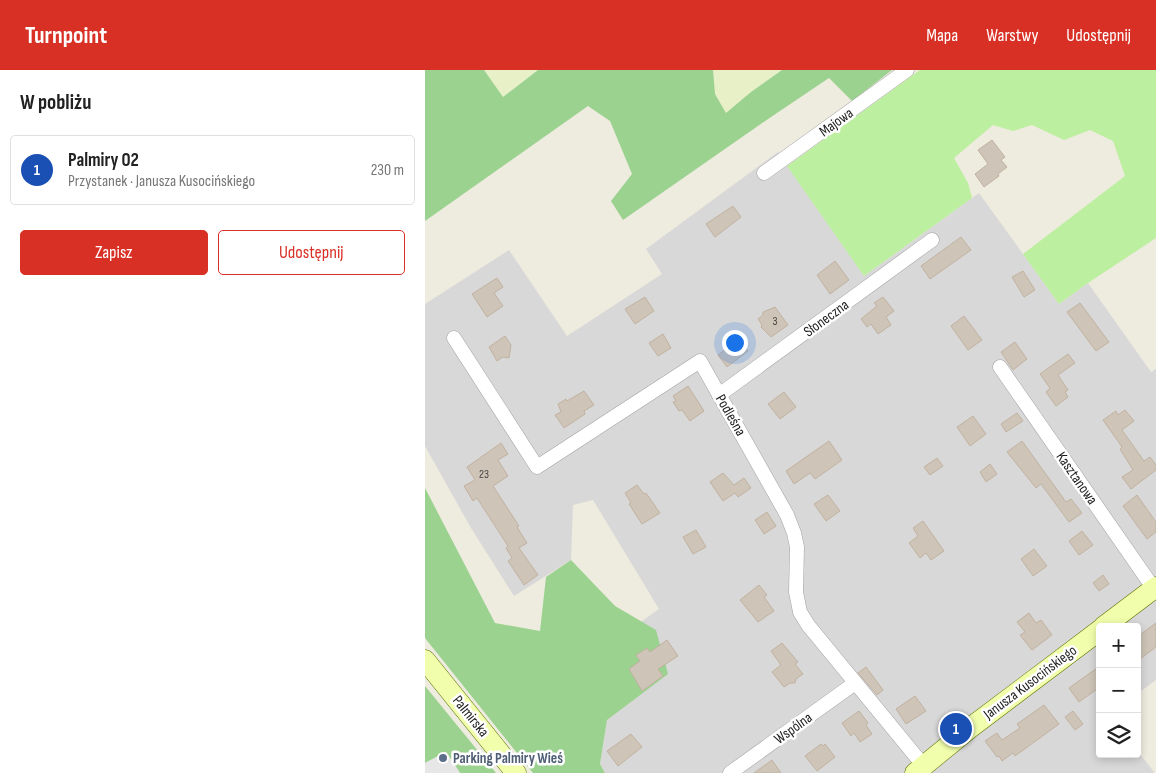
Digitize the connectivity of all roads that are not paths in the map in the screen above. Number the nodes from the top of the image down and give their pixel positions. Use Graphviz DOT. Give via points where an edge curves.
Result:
graph roads {
  1 [pos="907,70"];
  2 [pos="764,173"];
  3 [pos="932,240"];
  4 [pos="453,338"];
  5 [pos="999,367"];
  6 [pos="719,395"];
  7 [pos="1155,588"];
  8 [pos="1108,623"];
  9 [pos="1096,633"];
  10 [pos="425,660"];
  11 [pos="855,683"];
  12 [pos="926,768"];
  13 [pos="516,773"];
  14 [pos="730,773"];
  1 -- 2 [label="street, Majowa"];
  3 -- 6 [label="street, Słoneczna"];
  4 -- 6 [label="street, Podleśna" via="537,467 700,361"];
  5 -- 7 [label="street, Kasztanowa"];
  6 -- 11 [label="street, Podleśna" via="791,524 797,547 796,592 800,612"];
  7 -- 8 [label="street"];
  9 -- 12 [label="street, Janusza Kusocińskiego"];
  10 -- 13 [label="street, Palmirska"];
  11 -- 12 [label="street, Podleśna"];
  11 -- 14 [label="street, Wspólna"];
}
